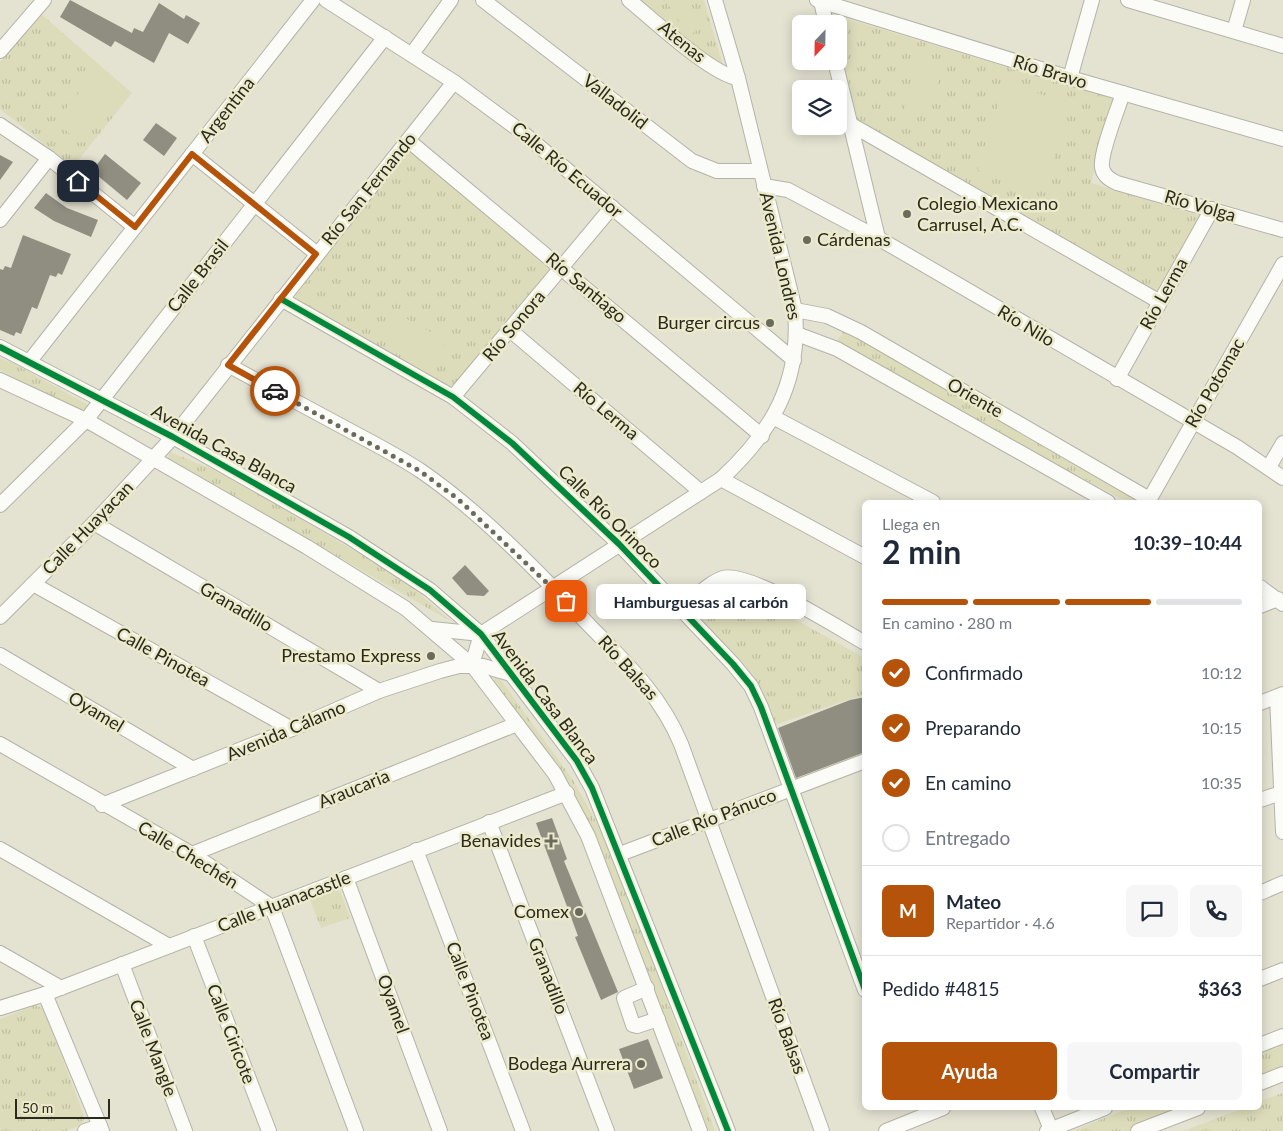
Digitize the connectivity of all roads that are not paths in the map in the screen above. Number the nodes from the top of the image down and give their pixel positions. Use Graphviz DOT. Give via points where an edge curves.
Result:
graph roads {
  1 [pos="44,0"];
  2 [pos="313,0"];
  3 [pos="326,0"];
  4 [pos="450,0"];
  5 [pos="630,0"];
  6 [pos="715,0"];
  7 [pos="1092,0"];
  8 [pos="1128,0"];
  9 [pos="1243,0"];
  10 [pos="819,1"];
  11 [pos="492,3"];
  12 [pos="823,15"];
  13 [pos="1234,31"];
  14 [pos="385,37"];
  15 [pos="1283,46"];
  16 [pos="0,51"];
  17 [pos="412,54"];
  18 [pos="837,70"];
  19 [pos="738,78"];
  20 [pos="1070,78"];
  21 [pos="454,82"];
  22 [pos="1123,93"];
  23 [pos="850,124"];
  24 [pos="0,125"];
  25 [pos="1283,139"];
  26 [pos="409,141"];
  27 [pos="192,154"];
  28 [pos="49,158"];
  29 [pos="760,171"];
  30 [pos="764,186"];
  31 [pos="255,204"];
  32 [pos="612,207"];
  33 [pos="1212,209"];
  34 [pos="0,220"];
  35 [pos="135,227"];
  36 [pos="1283,230"];
  37 [pos="878,238"];
  38 [pos="316,254"];
  39 [pos="1283,264"];
  40 [pos="562,268"];
  41 [pos="281,300"];
  42 [pos="1160,302"];
  43 [pos="795,310"];
  44 [pos="510,330"];
  45 [pos="797,334"];
  46 [pos="0,347"];
  47 [pos="794,360"];
  48 [pos="29,362"];
  49 [pos="228,365"];
  50 [pos="1117,379"];
  51 [pos="2,384"];
  52 [pos="453,397"];
  53 [pos="102,400"];
  54 [pos="773,417"];
  55 [pos="86,420"];
  56 [pos="1192,423"];
  57 [pos="174,436"];
  58 [pos="762,436"];
  59 [pos="1283,443"];
  60 [pos="153,459"];
  61 [pos="1269,468"];
  62 [pos="1283,478"];
  63 [pos="721,479"];
  64 [pos="701,492"];
  65 [pos="929,500"];
  66 [pos="1104,500"];
  67 [pos="1147,500"];
  68 [pos="1149,500"];
  69 [pos="0,505"];
  70 [pos="94,524"];
  71 [pos="619,544"];
  72 [pos="862,555"];
  73 [pos="33,584"];
  74 [pos="553,588"];
  75 [pos="1262,588"];
  76 [pos="1280,601"];
  77 [pos="1262,606"];
  78 [pos="680,610"];
  79 [pos="0,617"];
  80 [pos="432,629"];
  81 [pos="481,634"];
  82 [pos="862,641"];
  83 [pos="0,655"];
  84 [pos="472,665"];
  85 [pos="511,674"];
  86 [pos="379,691"];
  87 [pos="1280,696"];
  88 [pos="1262,702"];
  89 [pos="517,724"];
  90 [pos="292,729"];
  91 [pos="0,744"];
  92 [pos="862,762"];
  93 [pos="193,769"];
  94 [pos="790,789"];
  95 [pos="1281,792"];
  96 [pos="567,793"];
  97 [pos="1262,799"];
  98 [pos="600,804"];
  99 [pos="102,805"];
  100 [pos="577,814"];
  101 [pos="707,820"];
  102 [pos="489,822"];
  103 [pos="1283,832"];
  104 [pos="0,849"];
  105 [pos="416,850"];
  106 [pos="192,854"];
  107 [pos="620,854"];
  108 [pos="346,878"];
  109 [pos="1283,884"];
  110 [pos="1262,892"];
  111 [pos="272,907"];
  112 [pos="194,936"];
  113 [pos="169,946"];
  114 [pos="0,953"];
  115 [pos="122,964"];
  116 [pos="1283,970"];
  117 [pos="1262,978"];
  118 [pos="862,982"];
  119 [pos="61,988"];
  120 [pos="647,988"];
  121 [pos="45,994"];
  122 [pos="0,1008"];
  123 [pos="658,1018"];
  124 [pos="1283,1036"];
  125 [pos="1262,1044"];
  126 [pos="1283,1074"];
  127 [pos="1262,1082"];
  128 [pos="932,1110"];
  129 [pos="1043,1110"];
  130 [pos="1100,1110"];
  131 [pos="1193,1110"];
  132 [pos="911,1114"];
  133 [pos="101,1128"];
  134 [pos="1049,1130"];
  135 [pos="85,1131"];
  136 [pos="185,1131"];
  137 [pos="269,1131"];
  138 [pos="356,1131"];
  139 [pos="440,1131"];
  140 [pos="523,1131"];
  141 [pos="607,1131"];
  142 [pos="700,1131"];
  143 [pos="728,1131"];
  144 [pos="822,1131"];
  145 [pos="886,1131"];
  146 [pos="1138,1131"];
  1 -- 16 [label="street"];
  2 -- 27 [label="street, Argentina"];
  3 -- 14 [label="street, Calle Río Ecuador"];
  4 -- 17 [label="street"];
  5 -- 19 [label="street, Atenas" via="713,67"];
  6 -- 19 [label="street, Avenida Londres"];
  7 -- 20 [label="street"];
  8 -- 13 [label="street"];
  9 -- 13 [label="street"];
  10 -- 12 [label="street"];
  10 -- 20 [label="street, Río Bravo"];
  11 -- 29 [label="street, Valladolid" via="692,161 717,171"];
  13 -- 15 [label="street"];
  14 -- 17 [label="street, Calle Río Ecuador"];
  14 -- 31 [label="street, Calle Brasil"];
  17 -- 21 [label="street, Calle Río Ecuador"];
  18 -- 23 [label="street"];
  19 -- 29 [label="street, Avenida Londres"];
  20 -- 22 [label="street, Río Bravo"];
  21 -- 26 [label="street, Río San Fernando"];
  21 -- 32 [label="street, Calle Río Ecuador" via="523,133"];
  22 -- 25 [label="street, Río Bravo"];
  22 -- 33 [label="street, Río Volga" via="1102,162 1104,174 1117,183"];
  23 -- 37 [label="street"];
  23 -- 42 [label="street"];
  24 -- 28 [label="street"];
  26 -- 38 [label="street, Río San Fernando"];
  26 -- 40 [label="street, Río Santiago"];
  27 -- 31 [label="street"];
  27 -- 35 [label="street, Argentina"];
  28 -- 34 [label="street"];
  28 -- 35 [label="street"];
  29 -- 30 [label="street, Avenida Londres"];
  30 -- 37 [label="street, Río Nilo" via="788,190"];
  30 -- 43 [label="street, Avenida Londres"];
  31 -- 38 [label="street"];
  31 -- 53 [label="street, Calle Brasil"];
  32 -- 40 [label="street, Río Sonora"];
  32 -- 47 [label="street, Calle Río Ecuador"];
  33 -- 36 [label="street, Río Volga"];
  33 -- 42 [label="street, Río Lerma"];
  35 -- 48 [label="street, Argentina"];
  37 -- 50 [label="street, Río Nilo"];
  38 -- 41 [label="street, Río San Fernando"];
  39 -- 56 [label="street, Río Potomac"];
  40 -- 44 [label="street, Río Sonora"];
  40 -- 58 [label="street, Río Santiago"];
  41 -- 49 [label="street, Río San Fernando"];
  41 -- 52 [label="street, Calle Río Orinoco"];
  42 -- 50 [label="street, Río Lerma"];
  43 -- 45 [label="street, Avenida Londres"];
  43 -- 67 [label="street, Oriente" via="828,316 861,332"];
  44 -- 52 [label="street, Río Sonora"];
  44 -- 64 [label="street, Río Lerma"];
  45 -- 47 [label="street, Avenida Londres"];
  45 -- 66 [label="street, Oriente" via="837,349"];
  46 -- 48 [label="street, Avenida Casa Blanca"];
  47 -- 54 [label="street, Avenida Londres" via="784,396"];
  48 -- 53 [label="street, Avenida Casa Blanca"];
  49 -- 57 [label="street, Río San Fernando"];
  49 -- 74 [label="street, Río Balsas" via="420,471 458,499"];
  50 -- 56 [label="street, Río Nilo"];
  51 -- 55 [label="street"];
  52 -- 71 [label="street, Calle Río Orinoco" via="512,443"];
  53 -- 55 [label="street, Calle Brasil"];
  53 -- 57 [label="street, Avenida Casa Blanca"];
  54 -- 58 [label="street, Avenida Londres"];
  54 -- 65 [label="street"];
  55 -- 60 [label="street"];
  55 -- 69 [label="street, Calle Brasil"];
  56 -- 61 [label="street, Río Nilo"];
  56 -- 68 [label="street, Río Potomac"];
  57 -- 60 [label="street, Calle Huayacan"];
  57 -- 81 [label="street, Avenida Casa Blanca" via="400,569"];
  58 -- 63 [label="street, Avenida Londres"];
  59 -- 61 [label="street"];
  60 -- 70 [label="street, Calle Huayacan"];
  60 -- 80 [label="street" via="364,581"];
  61 -- 62 [label="street, Río Nilo"];
  63 -- 64 [label="street, Avenida Londres"];
  63 -- 72 [label="street"];
  64 -- 71 [label="street, Avenida Londres"];
  70 -- 73 [label="street, Calle Huayacan"];
  70 -- 86 [label="street, Granadillo"];
  71 -- 74 [label="street, Avenida Londres"];
  71 -- 78 [label="street, Calle Río Orinoco"];
  73 -- 79 [label="street, Calle Huayacan"];
  73 -- 90 [label="street, Calle Pinotea"];
  74 -- 81 [label="street, Avenida Londres"];
  74 -- 101 [label="street, Río Balsas" via="659,701 681,744"];
  75 -- 76 [label="street"];
  76 -- 77 [label="street"];
  78 -- 82 [label="street" via="723,578 739,578 768,590"];
  78 -- 94 [label="street, Calle Río Orinoco" via="751,686"];
  80 -- 81 [label="street"];
  80 -- 84 [label="street"];
  81 -- 84 [label="street"];
  81 -- 85 [label="street, Avenida Casa Blanca"];
  83 -- 93 [label="street, Oyamel"];
  84 -- 85 [label="street, Avenida Cálamo"];
  84 -- 86 [label="street, Avenida Cálamo" via="448,668"];
  84 -- 89 [label="street"];
  85 -- 98 [label="street, Avenida Casa Blanca" via="577,761"];
  86 -- 90 [label="street, Avenida Cálamo"];
  87 -- 88 [label="street"];
  87 -- 95 [label="street"];
  89 -- 96 [label="street"];
  89 -- 106 [label="street, Araucaria"];
  90 -- 93 [label="street, Avenida Cálamo"];
  91 -- 99 [label="street, Calle Chechén"];
  92 -- 94 [label="street, Calle Río Pánuco"];
  93 -- 99 [label="street, Avenida Cálamo"];
  94 -- 101 [label="street, Calle Río Pánuco"];
  94 -- 118 [label="street, Calle Río Orinoco"];
  95 -- 97 [label="street"];
  95 -- 103 [label="street"];
  96 -- 100 [label="street"];
  96 -- 102 [label="street, Calle Huanacastle"];
  98 -- 100 [label="street" via="590,814"];
  98 -- 107 [label="street, Avenida Casa Blanca"];
  99 -- 106 [label="street, Calle Chechén"];
  100 -- 120 [label="street" via="599,860"];
  101 -- 107 [label="street, Calle Río Pánuco"];
  101 -- 144 [label="street, Río Balsas"];
  102 -- 105 [label="street, Calle Huanacastle"];
  102 -- 141 [label="street, Granadillo"];
  104 -- 113 [label="street"];
  105 -- 108 [label="street, Calle Huanacastle"];
  105 -- 140 [label="street, Calle Pinotea"];
  106 -- 111 [label="street, Calle Chechén"];
  107 -- 143 [label="street, Avenida Casa Blanca"];
  108 -- 111 [label="street, Calle Huanacastle"];
  108 -- 139 [label="street, Oyamel"];
  109 -- 110 [label="street"];
  111 -- 112 [label="street, Calle Huanacastle"];
  111 -- 138 [label="street"];
  112 -- 113 [label="street, Calle Huanacastle"];
  112 -- 137 [label="street, Calle Ciricote"];
  113 -- 115 [label="street, Calle Huanacastle"];
  114 -- 119 [label="street"];
  115 -- 119 [label="street, Calle Huanacastle"];
  115 -- 136 [label="street, Calle Mangle"];
  116 -- 117 [label="street"];
  119 -- 121 [label="street, Calle Huanacastle"];
  120 -- 123 [label="street"];
  120 -- 123 [label="street" via="624,998 632,1025"];
  121 -- 122 [label="street, Calle Huanacastle"];
  121 -- 133 [label="street"];
  123 -- 142 [label="street"];
  124 -- 125 [label="street"];
  126 -- 127 [label="street"];
  128 -- 132 [label="street"];
  129 -- 134 [label="street"];
  130 -- 134 [label="street"];
  131 -- 146 [label="street"];
  132 -- 145 [label="street"];
  133 -- 135 [label="street"];
}
